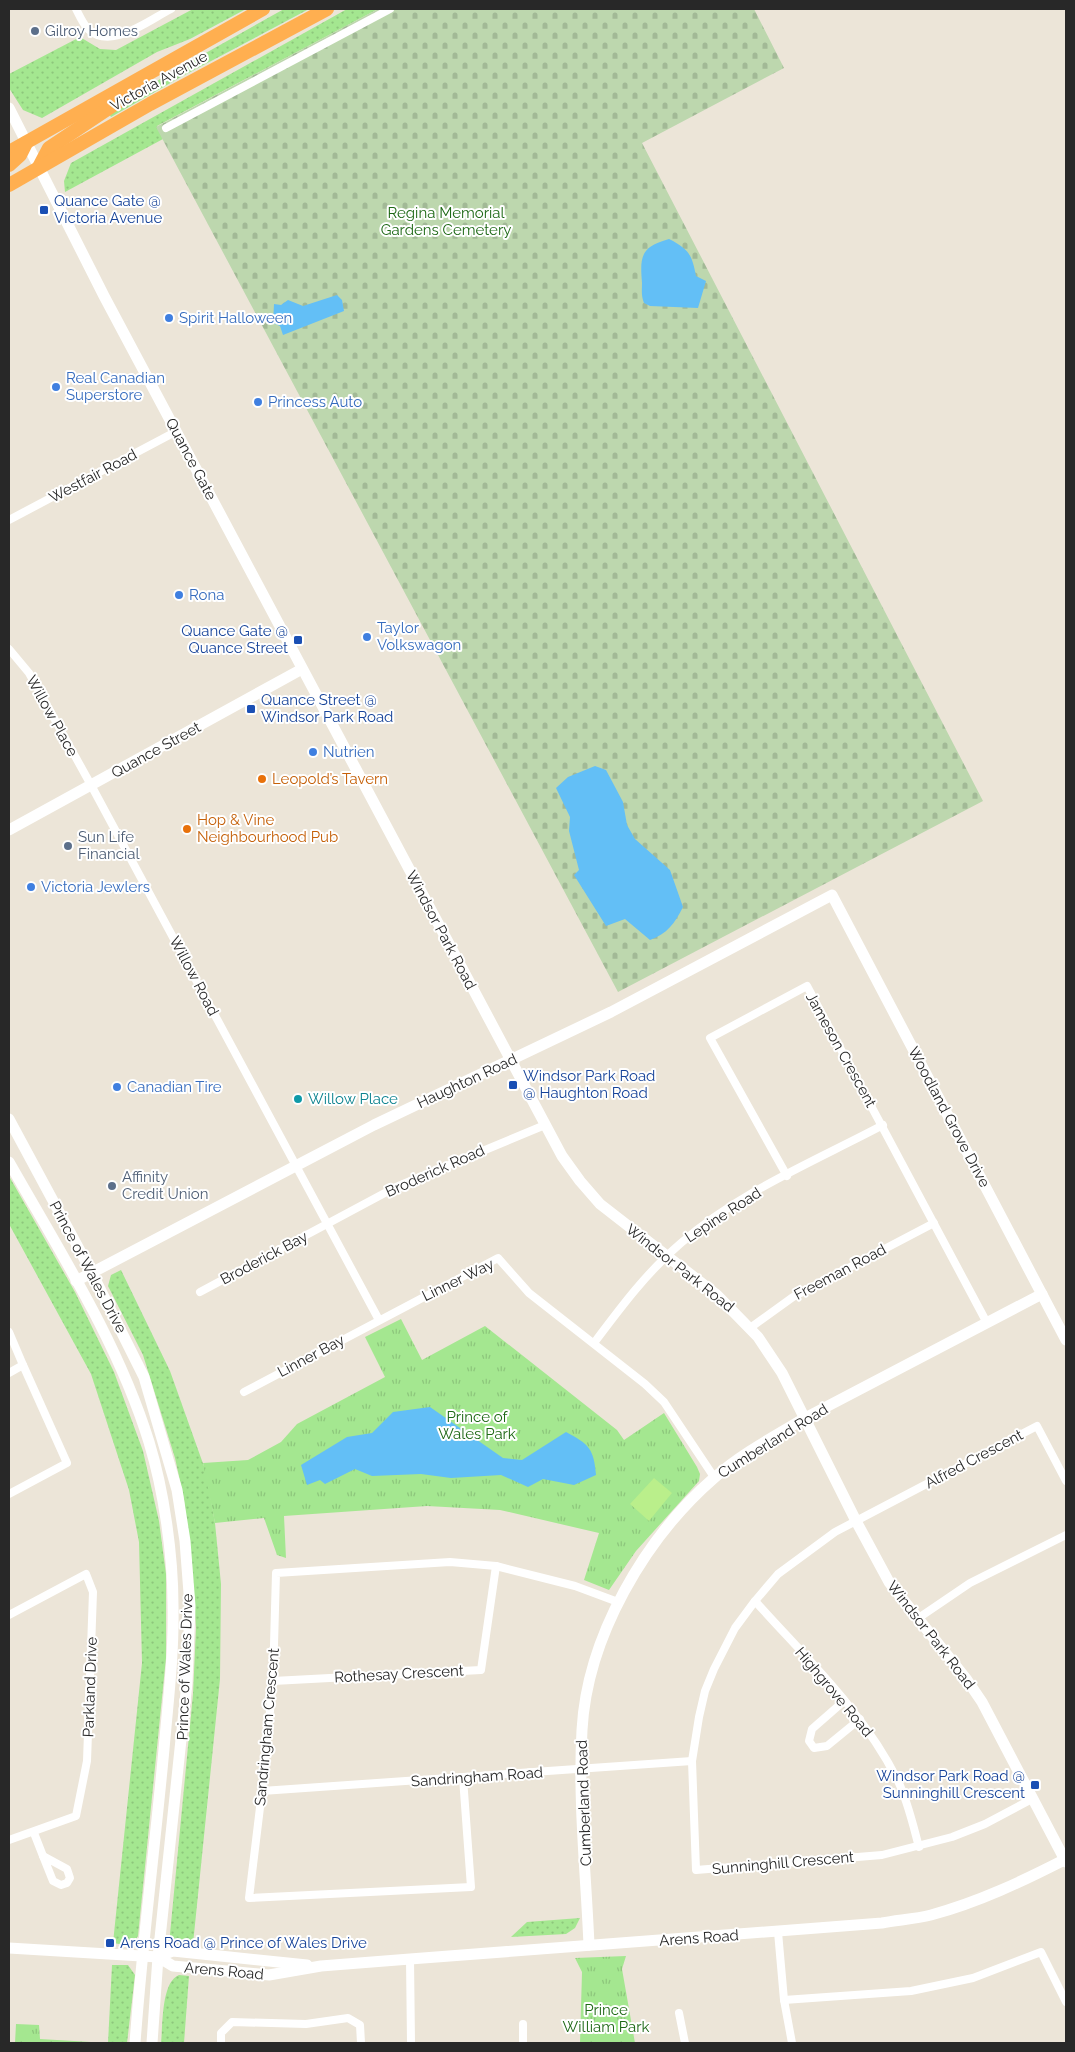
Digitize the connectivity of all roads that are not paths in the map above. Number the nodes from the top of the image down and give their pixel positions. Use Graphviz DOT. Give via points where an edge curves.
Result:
graph roads {
  1 [pos="76,9"];
  2 [pos="171,9"];
  3 [pos="263,9"];
  4 [pos="327,9"];
  5 [pos="390,9"];
  6 [pos="204,41"];
  7 [pos="9,108"];
  8 [pos="166,128"];
  9 [pos="26,142"];
  10 [pos="9,152"];
  11 [pos="9,166"];
  12 [pos="39,167"];
  13 [pos="9,185"];
  14 [pos="177,431"];
  15 [pos="9,520"];
  16 [pos="9,649"];
  17 [pos="302,669"];
  18 [pos="91,785"];
  19 [pos="9,830"];
  20 [pos="832,894"];
  21 [pos="510,1060"];
  22 [pos="9,1119"];
  23 [pos="545,1125"];
  24 [pos="883,1125"];
  25 [pos="9,1162"];
  26 [pos="297,1166"];
  27 [pos="787,1176"];
  28 [pos="934,1223"];
  29 [pos="328,1224"];
  30 [pos="667,1256"];
  31 [pos="92,1273"];
  32 [pos="76,1281"];
  33 [pos="200,1292"];
  34 [pos="1042,1294"];
  35 [pos="379,1320"];
  36 [pos="987,1323"];
  37 [pos="750,1328"];
  38 [pos="9,1332"];
  39 [pos="1066,1340"];
  40 [pos="594,1343"];
  41 [pos="23,1365"];
  42 [pos="9,1373"];
  43 [pos="244,1392"];
  44 [pos="805,1418"];
  45 [pos="714,1477"];
  46 [pos="1066,1481"];
  47 [pos="9,1494"];
  48 [pos="856,1521"];
  49 [pos="1066,1535"];
  50 [pos="496,1566"];
  51 [pos="755,1601"];
  52 [pos="618,1602"];
  53 [pos="9,1615"];
  54 [pos="917,1618"];
  55 [pos="273,1681"];
  56 [pos="844,1701"];
  57 [pos="860,1719"];
  58 [pos="692,1761"];
  59 [pos="581,1769"];
  60 [pos="463,1778"];
  61 [pos="262,1791"];
  62 [pos="1032,1799"];
  63 [pos="34,1832"];
  64 [pos="9,1840"];
  65 [pos="919,1847"];
  66 [pos="43,1856"];
  67 [pos="1066,1860"];
  68 [pos="778,1932"];
  69 [pos="590,1945"];
  70 [pos="9,1948"];
  71 [pos="142,1956"];
  72 [pos="158,1957"];
  73 [pos="410,1958"];
  74 [pos="784,2000"];
  75 [pos="1066,2002"];
  76 [pos="679,2012"];
  77 [pos="523,2024"];
  78 [pos="135,2043"];
  79 [pos="152,2043"];
  80 [pos="221,2043"];
  81 [pos="361,2043"];
  82 [pos="411,2043"];
  83 [pos="523,2043"];
  84 [pos="685,2043"];
  85 [pos="792,2043"];
  1 -- 2 [label="street" via="88,29 100,36 117,37"];
  3 -- 6 [label="highway, Victoria Avenue"];
  4 -- 12 [label="highway, Victoria Avenue"];
  5 -- 8 [label="street"];
  6 -- 9 [label="highway, Victoria Avenue"];
  6 -- 12 [label="highway" via="53,145 44,154"];
  7 -- 9 [label="street, Quance Gate"];
  9 -- 10 [label="highway, Victoria Avenue"];
  9 -- 11 [label="highway" via="20,155"];
  9 -- 12 [label="street, Quance Gate"];
  12 -- 13 [label="highway, Victoria Avenue"];
  12 -- 14 [label="street, Quance Gate"];
  14 -- 15 [label="street, Westfair Road"];
  14 -- 17 [label="street, Quance Gate"];
  16 -- 18 [label="street, Willow Place" via="29,673"];
  17 -- 18 [label="street, Quance Street"];
  17 -- 21 [label="street, Windsor Park Road"];
  18 -- 19 [label="street, Quance Street"];
  18 -- 26 [label="street, Willow Road"];
  20 -- 21 [label="street, Haughton Road" via="611,1012"];
  20 -- 34 [label="street, Woodland Grove Drive"];
  21 -- 23 [label="street, Windsor Park Road"];
  21 -- 26 [label="street, Haughton Road"];
  22 -- 31 [label="street, Prince of Wales Drive"];
  23 -- 29 [label="street, Broderick Road" via="439,1167"];
  23 -- 30 [label="street, Windsor Park Road" via="562,1156 590,1193"];
  24 -- 27 [label="street, Lepine Road"];
  24 -- 27 [label="street, Jameson Crescent" via="807,986 710,1038"];
  24 -- 28 [label="street, Jameson Crescent"];
  25 -- 32 [label="street, Prince of Wales Drive"];
  26 -- 29 [label="street"];
  26 -- 31 [label="street, Haughton Road"];
  27 -- 30 [label="street, Lepine Road" via="713,1218"];
  28 -- 36 [label="street, Jameson Crescent"];
  28 -- 37 [label="street, Freeman Road" via="793,1297"];
  29 -- 33 [label="street, Broderick Bay"];
  29 -- 35 [label="street"];
  30 -- 37 [label="street, Windsor Park Road" via="718,1295"];
  30 -- 40 [label="street, Lepine Road" via="632,1292"];
  31 -- 32 [label="street, Haughton Road"];
  31 -- 72 [label="street, Prince of Wales Drive" via="144,1377 177,1490 185,1541 190,1606 188,1682"];
  32 -- 71 [label="street, Prince of Wales Drive" via="136,1403 150,1445 168,1540 174,1606 153,1873"];
  34 -- 36 [label="street, Cumberland Road"];
  34 -- 39 [label="street, Woodland Grove Drive"];
  35 -- 40 [label="street, Linner Way" via="498,1258 529,1293"];
  35 -- 43 [label="street, Linner Bay"];
  36 -- 44 [label="street, Cumberland Road"];
  37 -- 44 [label="street, Windsor Park Road" via="774,1361"];
  38 -- 41 [label="street"];
  40 -- 45 [label="street, Linner Way" via="664,1402"];
  41 -- 42 [label="street"];
  41 -- 47 [label="street" via="67,1464"];
  44 -- 45 [label="street, Cumberland Road"];
  44 -- 48 [label="street, Windsor Park Road"];
  45 -- 52 [label="street, Cumberland Road" via="660,1535"];
  46 -- 48 [label="street, Alfred Crescent" via="1037,1426"];
  48 -- 51 [label="street, Sunninghill Crescent" via="835,1532 778,1574"];
  48 -- 54 [label="street, Windsor Park Road" via="889,1582"];
  49 -- 54 [label="street" via="970,1583"];
  50 -- 52 [label="street, Sandringham Crescent" via="575,1586"];
  50 -- 55 [label="street, Rothesay Crescent" via="480,1670"];
  50 -- 55 [label="street, Sandringham Crescent" via="450,1562 276,1573"];
  51 -- 56 [label="street, Highgrove Road"];
  51 -- 58 [label="street, Sunninghill Crescent" via="735,1628 705,1691"];
  52 -- 59 [label="street, Cumberland Road" via="600,1646 586,1697"];
  53 -- 63 [label="street, Parkland Drive" via="86,1574 93,1592 87,1761 76,1816"];
  54 -- 62 [label="street, Windsor Park Road" via="982,1702"];
  55 -- 61 [label="street, Sandringham Crescent"];
  56 -- 57 [label="street, Highgrove Road"];
  56 -- 57 [label="street" via="812,1729 809,1741 814,1748 827,1746"];
  57 -- 65 [label="street, Highgrove Road" via="898,1782"];
  58 -- 59 [label="street, Sandringham Road"];
  58 -- 65 [label="street, Sunninghill Crescent" via="696,1870 882,1855"];
  59 -- 60 [label="street, Sandringham Road"];
  59 -- 69 [label="street, Cumberland Road"];
  60 -- 61 [label="street, Sandringham Road"];
  60 -- 61 [label="street, Sandringham Crescent" via="471,1887 249,1898"];
  62 -- 65 [label="street, Sunninghill Crescent" via="985,1824"];
  62 -- 67 [label="street, Windsor Park Road"];
  63 -- 64 [label="street, Parkland Drive"];
  63 -- 66 [label="street"];
  67 -- 68 [label="street, Arens Road" via="976,1901 929,1915 882,1923"];
  68 -- 69 [label="street, Arens Road"];
  68 -- 74 [label="street"];
  69 -- 73 [label="street, Arens Road"];
  70 -- 71 [label="street, Arens Road"];
  71 -- 72 [label="street, Arens Road"];
  71 -- 78 [label="street, Prince of Wales Drive"];
  72 -- 73 [label="street, Arens Road" via="173,1952 321,1966"];
  72 -- 79 [label="street, Prince of Wales Drive"];
  73 -- 82 [label="street"];
  74 -- 75 [label="street" via="911,1991 973,1978 1041,1952"];
  74 -- 85 [label="street"];
  76 -- 84 [label="street"];
  77 -- 83 [label="street"];
  80 -- 81 [label="street" via="221,2033 232,2022 306,2024 348,2018 360,2025"];
}
